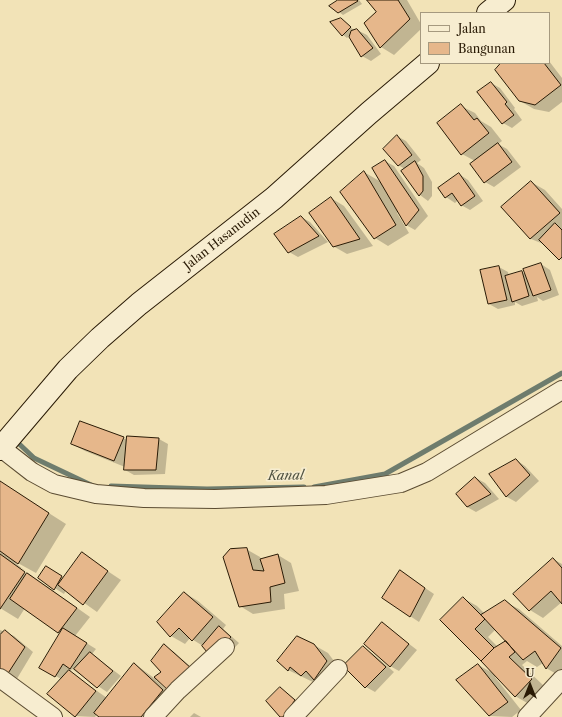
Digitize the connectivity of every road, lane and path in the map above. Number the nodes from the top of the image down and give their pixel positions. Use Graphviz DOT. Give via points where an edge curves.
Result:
graph roads {
  1 [pos="504,0"];
  2 [pos="489,12"];
  3 [pos="427,64"];
  4 [pos="562,390"];
  5 [pos="1,447"];
  6 [pos="226,647"];
  7 [pos="338,669"];
  8 [pos="0,678"];
  9 [pos="562,679"];
  10 [pos="53,717"];
  11 [pos="153,717"];
  12 [pos="293,717"];
  13 [pos="527,717"];
  1 -- 2 [label="main road"];
  3 -- 5 [label="main road, Jalan Hasanudin" via="369,112 274,198 106,333 68,369"];
  4 -- 5 [label="street" via="427,472 401,483 326,495 215,499 96,494 54,484 32,472"];
  6 -- 11 [label="street" via="178,690"];
  7 -- 12 [label="street"];
  8 -- 10 [label="street"];
  9 -- 13 [label="street"];
}
